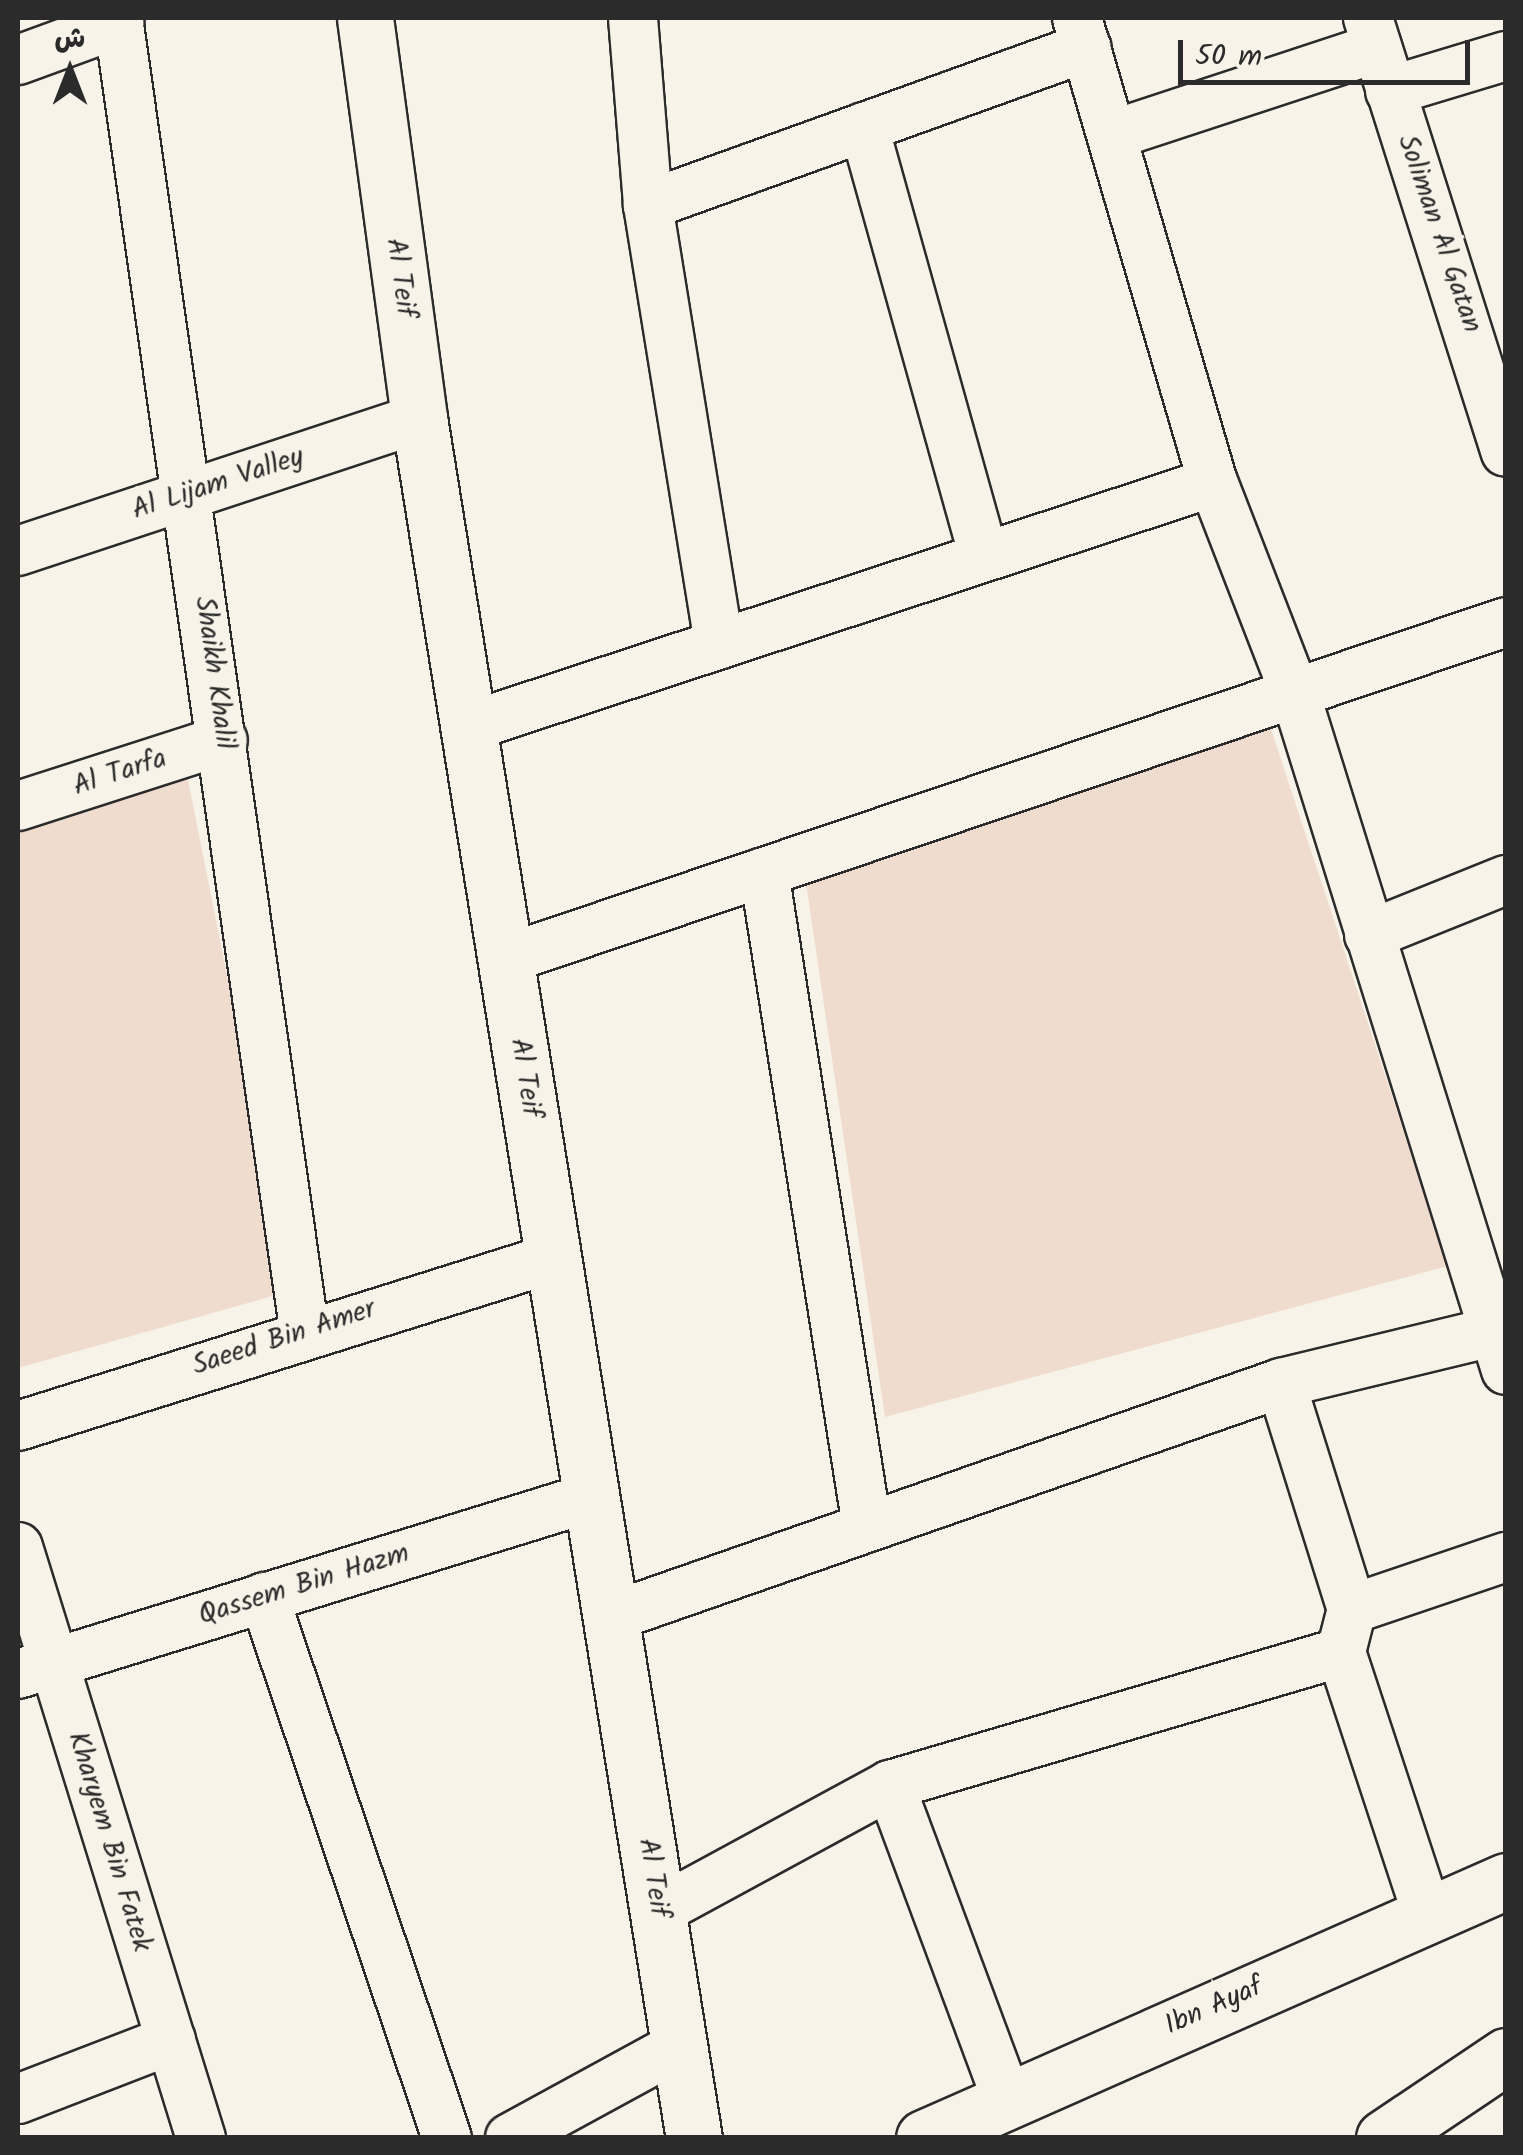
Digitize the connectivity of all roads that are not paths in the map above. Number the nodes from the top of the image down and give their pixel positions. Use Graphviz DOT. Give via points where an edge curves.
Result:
graph roads {
  1 [pos="365,18"];
  2 [pos="633,18"];
  3 [pos="119,20"];
  4 [pos="1082,32"];
  5 [pos="1378,52"];
  6 [pos="1506,56"];
  7 [pos="18,60"];
  8 [pos="864,127"];
  9 [pos="1112,135"];
  10 [pos="648,204"];
  11 [pos="1489,325"];
  12 [pos="419,418"];
  13 [pos="1506,452"];
  14 [pos="1213,482"];
  15 [pos="188,494"];
  16 [pos="18,550"];
  17 [pos="984,557"];
  18 [pos="1506,622"];
  19 [pos="719,644"];
  20 [pos="1295,693"];
  21 [pos="468,727"];
  22 [pos="223,740"];
  23 [pos="18,806"];
  24 [pos="764,872"];
  25 [pos="1506,880"];
  26 [pos="1369,935"];
  27 [pos="506,960"];
  28 [pos="554,1258"];
  29 [pos="304,1330"];
  30 [pos="1499,1351"];
  31 [pos="1281,1383"];
  32 [pos="18,1426"];
  33 [pos="592,1497"];
  34 [pos="867,1527"];
  35 [pos="18,1547"];
  36 [pos="1506,1557"];
  37 [pos="264,1598"];
  38 [pos="611,1617"];
  39 [pos="1347,1631"];
  40 [pos="36,1668"];
  41 [pos="890,1785"];
  42 [pos="1506,1882"];
  43 [pos="658,1910"];
  44 [pos="1427,1914"];
  45 [pos="171,2040"];
  46 [pos="679,2046"];
  47 [pos="1506,2056"];
  48 [pos="18,2099"];
  49 [pos="1007,2099"];
  50 [pos="202,2138"];
  51 [pos="448,2138"];
  52 [pos="510,2138"];
  53 [pos="694,2138"];
  54 [pos="924,2138"];
  55 [pos="1384,2138"];
  1 -- 12 [label="street, Al Teif"];
  2 -- 10 [label="street"];
  3 -- 7 [label="street"];
  3 -- 15 [label="street, Shaikh Khalil"];
  4 -- 8 [label="street"];
  4 -- 9 [label="street"];
  5 -- 6 [label="street"];
  5 -- 9 [label="street"];
  5 -- 11 [label="street, Soliman Al Gatan"];
  8 -- 10 [label="street"];
  8 -- 17 [label="street"];
  9 -- 14 [label="street"];
  10 -- 19 [label="street"];
  11 -- 13 [label="street, Soliman Al Gatan"];
  12 -- 15 [label="street, Al Lijam Valley"];
  12 -- 21 [label="street, Al Teif"];
  14 -- 17 [label="street"];
  14 -- 20 [label="street"];
  15 -- 16 [label="street, Al Lijam Valley"];
  15 -- 22 [label="street, Shaikh Khalil"];
  17 -- 19 [label="street"];
  18 -- 20 [label="street"];
  19 -- 21 [label="street"];
  20 -- 24 [label="street"];
  20 -- 26 [label="street"];
  21 -- 27 [label="street, Al Teif"];
  22 -- 23 [label="street, Al Tarfa"];
  22 -- 29 [label="street, Shaikh Khalil"];
  24 -- 27 [label="street"];
  24 -- 34 [label="street"];
  25 -- 26 [label="street"];
  26 -- 30 [label="street"];
  27 -- 28 [label="street, Al Teif"];
  28 -- 29 [label="street, Saeed Bin Amer"];
  28 -- 33 [label="street, Al Teif"];
  29 -- 32 [label="street, Saeed Bin Amer"];
  30 -- 31 [label="street"];
  31 -- 34 [label="street"];
  31 -- 39 [label="street"];
  33 -- 37 [label="street, Qassem Bin Hazm"];
  33 -- 38 [label="street, Al Teif"];
  34 -- 38 [label="street"];
  35 -- 40 [label="street, Kharyem Bin Fatek"];
  36 -- 39 [label="street"];
  37 -- 40 [label="street, Qassem Bin Hazm"];
  37 -- 51 [label="street"];
  38 -- 43 [label="street, Al Teif"];
  39 -- 41 [label="street"];
  39 -- 44 [label="street"];
  40 -- 45 [label="street, Kharyem Bin Fatek"];
  41 -- 43 [label="street"];
  41 -- 49 [label="street"];
  42 -- 44 [label="street, Ibn Ayaf"];
  43 -- 46 [label="street, Al Teif"];
  44 -- 49 [label="street, Ibn Ayaf"];
  45 -- 48 [label="street"];
  45 -- 50 [label="street, Kharyem Bin Fatek"];
  46 -- 52 [label="street"];
  46 -- 53 [label="street, Al Teif"];
  47 -- 55 [label="street"];
  49 -- 54 [label="street, Ibn Ayaf"];
}
